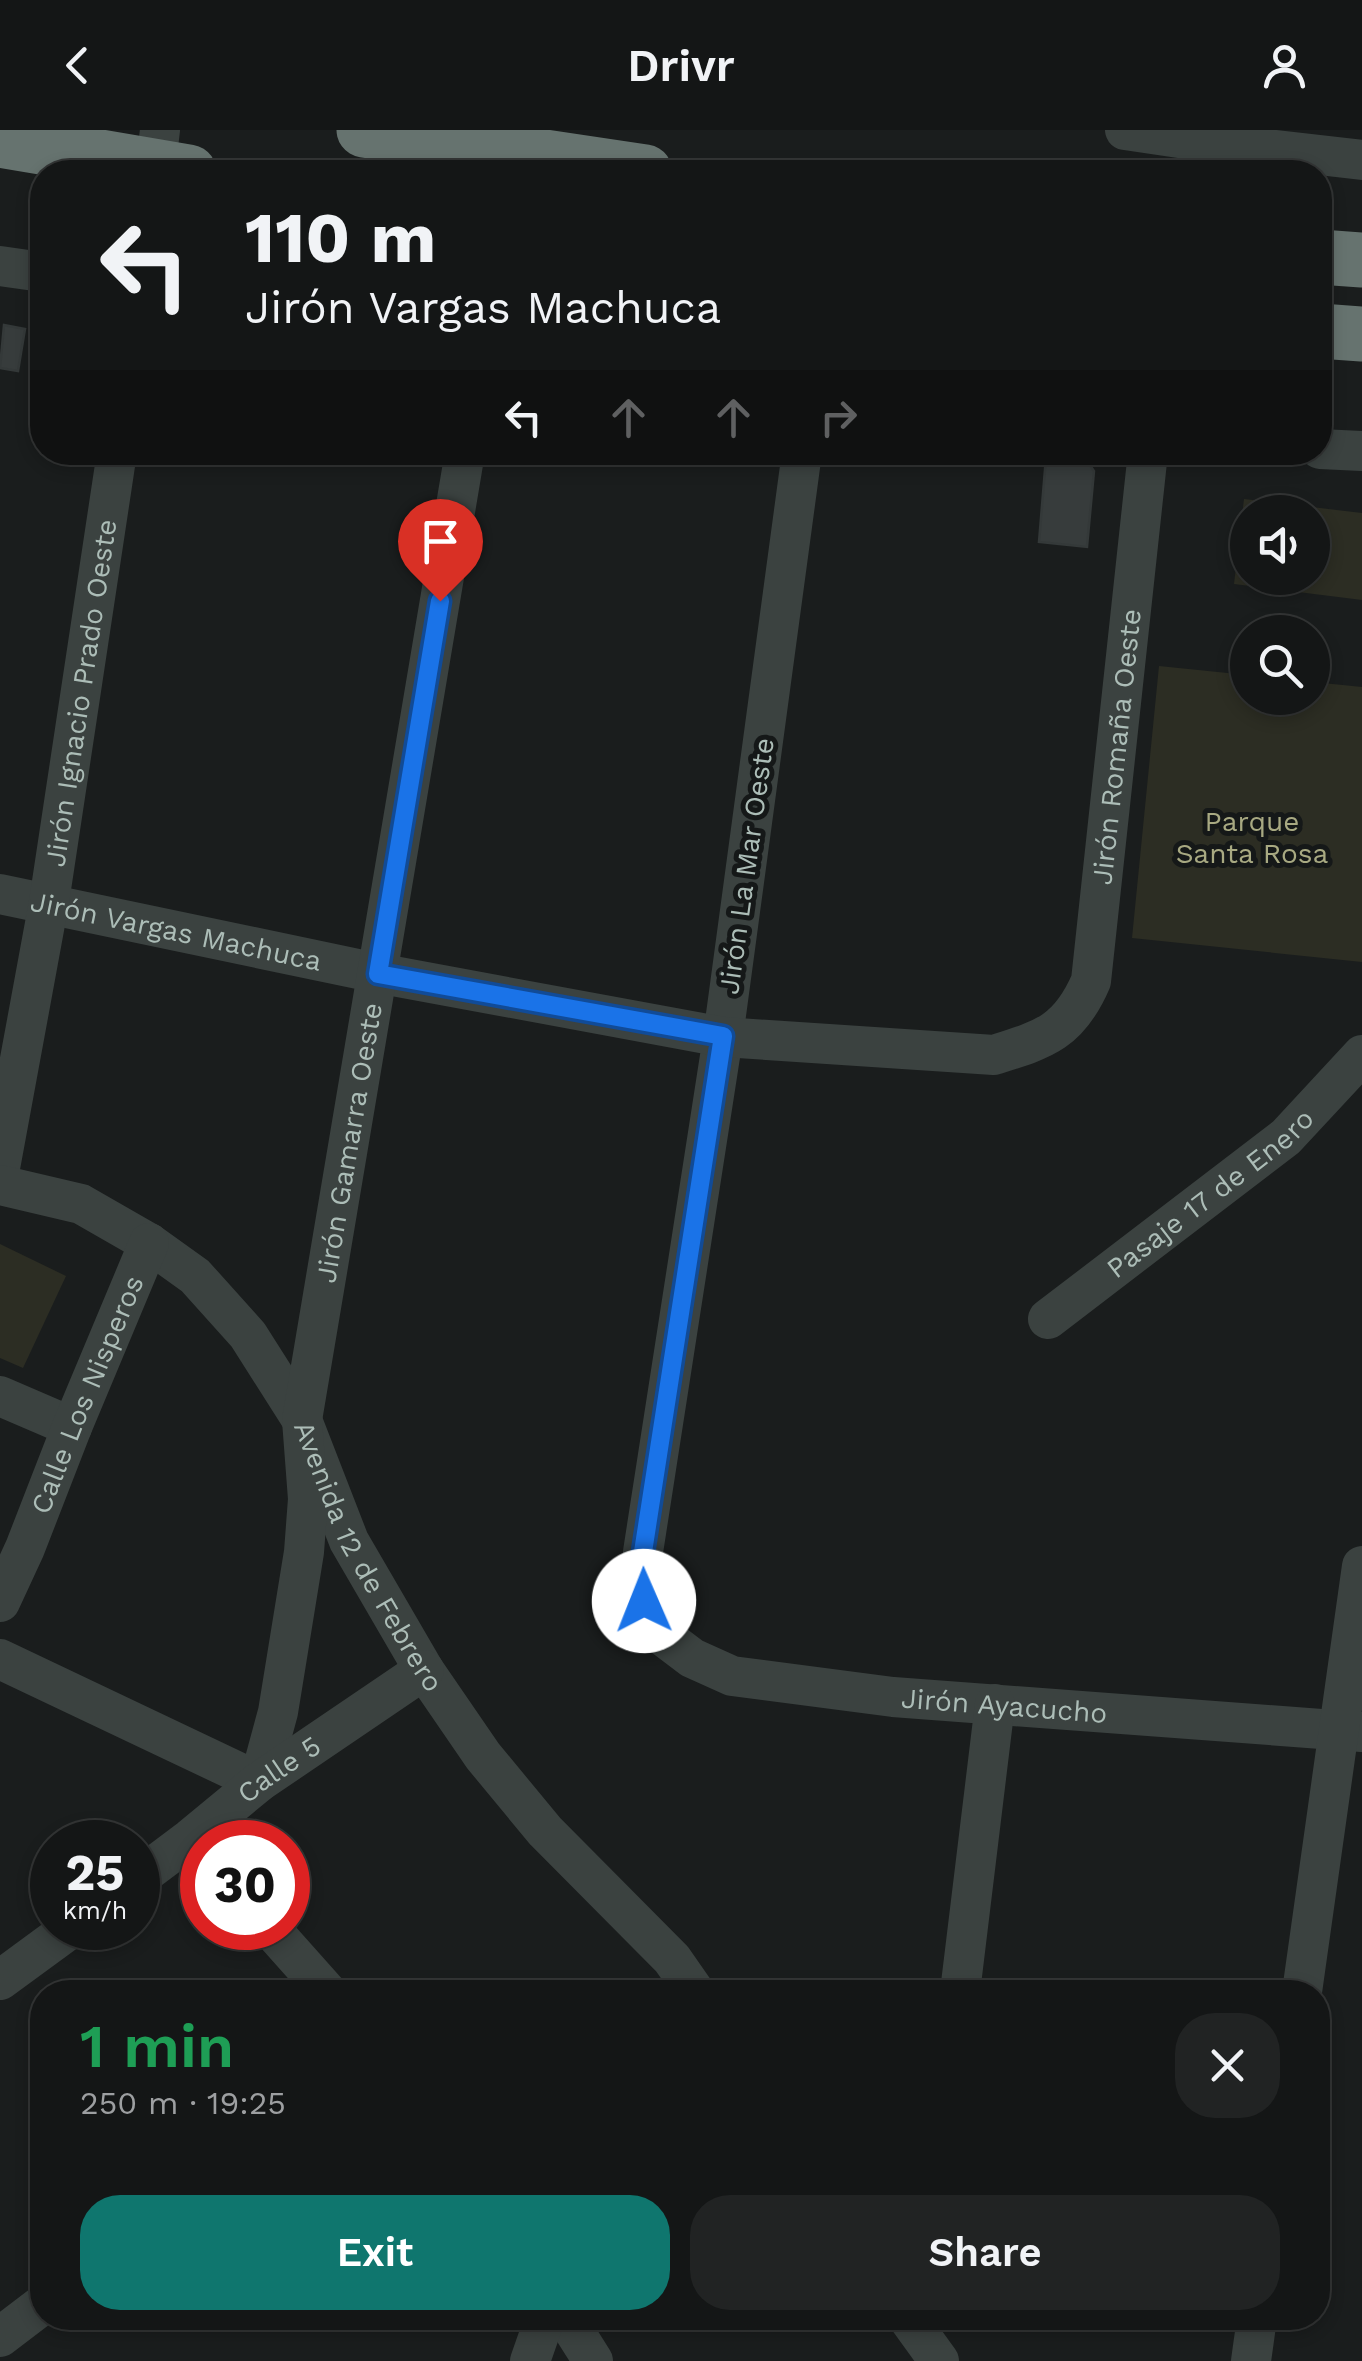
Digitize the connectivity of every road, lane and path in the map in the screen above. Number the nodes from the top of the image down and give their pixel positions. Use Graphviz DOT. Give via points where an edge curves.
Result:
graph roads {
  1 [pos="364,130"];
  2 [pos="1126,130"];
  3 [pos="1207,136"];
  4 [pos="0,140"];
  5 [pos="165,160"];
  6 [pos="565,160"];
  7 [pos="1362,160"];
  8 [pos="1332,257"];
  9 [pos="1362,260"];
  10 [pos="0,266"];
  11 [pos="30,270"];
  12 [pos="1332,331"];
  13 [pos="1362,334"];
  14 [pos="1332,450"];
  15 [pos="1362,451"];
  16 [pos="115,465"];
  17 [pos="463,465"];
  18 [pos="800,465"];
  19 [pos="1147,465"];
  20 [pos="0,894"];
  21 [pos="49,902"];
  22 [pos="378,974"];
  23 [pos="1060,1028"];
  24 [pos="723,1036"];
  25 [pos="1362,1056"];
  26 [pos="0,1168"];
  27 [pos="0,1185"];
  28 [pos="150,1242"];
  29 [pos="1048,1318"];
  30 [pos="0,1396"];
  31 [pos="302,1420"];
  32 [pos="72,1427"];
  33 [pos="1362,1566"];
  34 [pos="0,1602"];
  35 [pos="659,1633"];
  36 [pos="0,1659"];
  37 [pos="424,1670"];
  38 [pos="995,1704"];
  39 [pos="1350,1731"];
  40 [pos="259,1782"];
  41 [pos="221,1820"];
  42 [pos="41,1950"];
  43 [pos="290,1950"];
  44 [pos="666,1976"];
  45 [pos="0,1980"];
  46 [pos="316,1980"];
  47 [pos="961,1980"];
  48 [pos="1304,1980"];
  49 [pos="30,2314"];
  50 [pos="541,2330"];
  51 [pos="574,2330"];
  52 [pos="1255,2330"];
  53 [pos="0,2337"];
  54 [pos="530,2361"];
  55 [pos="594,2361"];
  56 [pos="1250,2361"];
  1 -- 6 [label="highway"];
  2 -- 3 [label="street"];
  3 -- 7 [label="street"];
  4 -- 5 [label="highway"];
  8 -- 9 [label="highway"];
  10 -- 11 [label="street"];
  12 -- 13 [label="highway"];
  14 -- 15 [label="street"];
  16 -- 21 [label="street, Jirón Ignacio Prado Oeste"];
  17 -- 22 [label="street, Jirón Gamarra Oeste"];
  18 -- 24 [label="street, Jirón La Mar Oeste"];
  19 -- 23 [label="street, Jirón Romaña Oeste" via="1091,981"];
  20 -- 21 [label="street, Jirón Vargas Machuca"];
  21 -- 22 [label="street, Jirón Vargas Machuca"];
  21 -- 26 [label="street, Jirón Ignacio Prado Oeste"];
  22 -- 24 [label="street, Jirón Vargas Machuca"];
  22 -- 31 [label="street, Jirón Gamarra Oeste"];
  23 -- 24 [label="street, Jirón Vargas Machuca" via="994,1055"];
  24 -- 35 [label="street, Jirón La Mar Oeste" via="643,1552 644,1601"];
  25 -- 29 [label="street, Pasaje 17 de Enero" via="1286,1137"];
  27 -- 28 [label="street, Avenida 12 de Febrero" via="81,1204"];
  28 -- 31 [label="street, Avenida 12 de Febrero" via="195,1276 248,1335"];
  28 -- 32 [label="street, Calle Los Nisperos"];
  30 -- 32 [label="street"];
  31 -- 37 [label="street, Avenida 12 de Febrero" via="349,1541"];
  31 -- 40 [label="street" via="304,1552 278,1712"];
  32 -- 34 [label="street, Calle Los Nisperos"];
  33 -- 39 [label="street"];
  35 -- 38 [label="street, Jirón Ayacucho" via="732,1676"];
  36 -- 40 [label="street"];
  37 -- 40 [label="street, Calle 5"];
  37 -- 44 [label="street, Avenida 12 de Febrero" via="484,1756"];
  38 -- 39 [label="street, Jirón Ayacucho"];
  38 -- 47 [label="street"];
  39 -- 48 [label="street"];
  40 -- 41 [label="street, Calle 5"];
  42 -- 45 [label="street"];
  43 -- 46 [label="street"];
  49 -- 53 [label="street"];
  50 -- 54 [label="street"];
  51 -- 55 [label="street"];
  52 -- 56 [label="street"];
}
